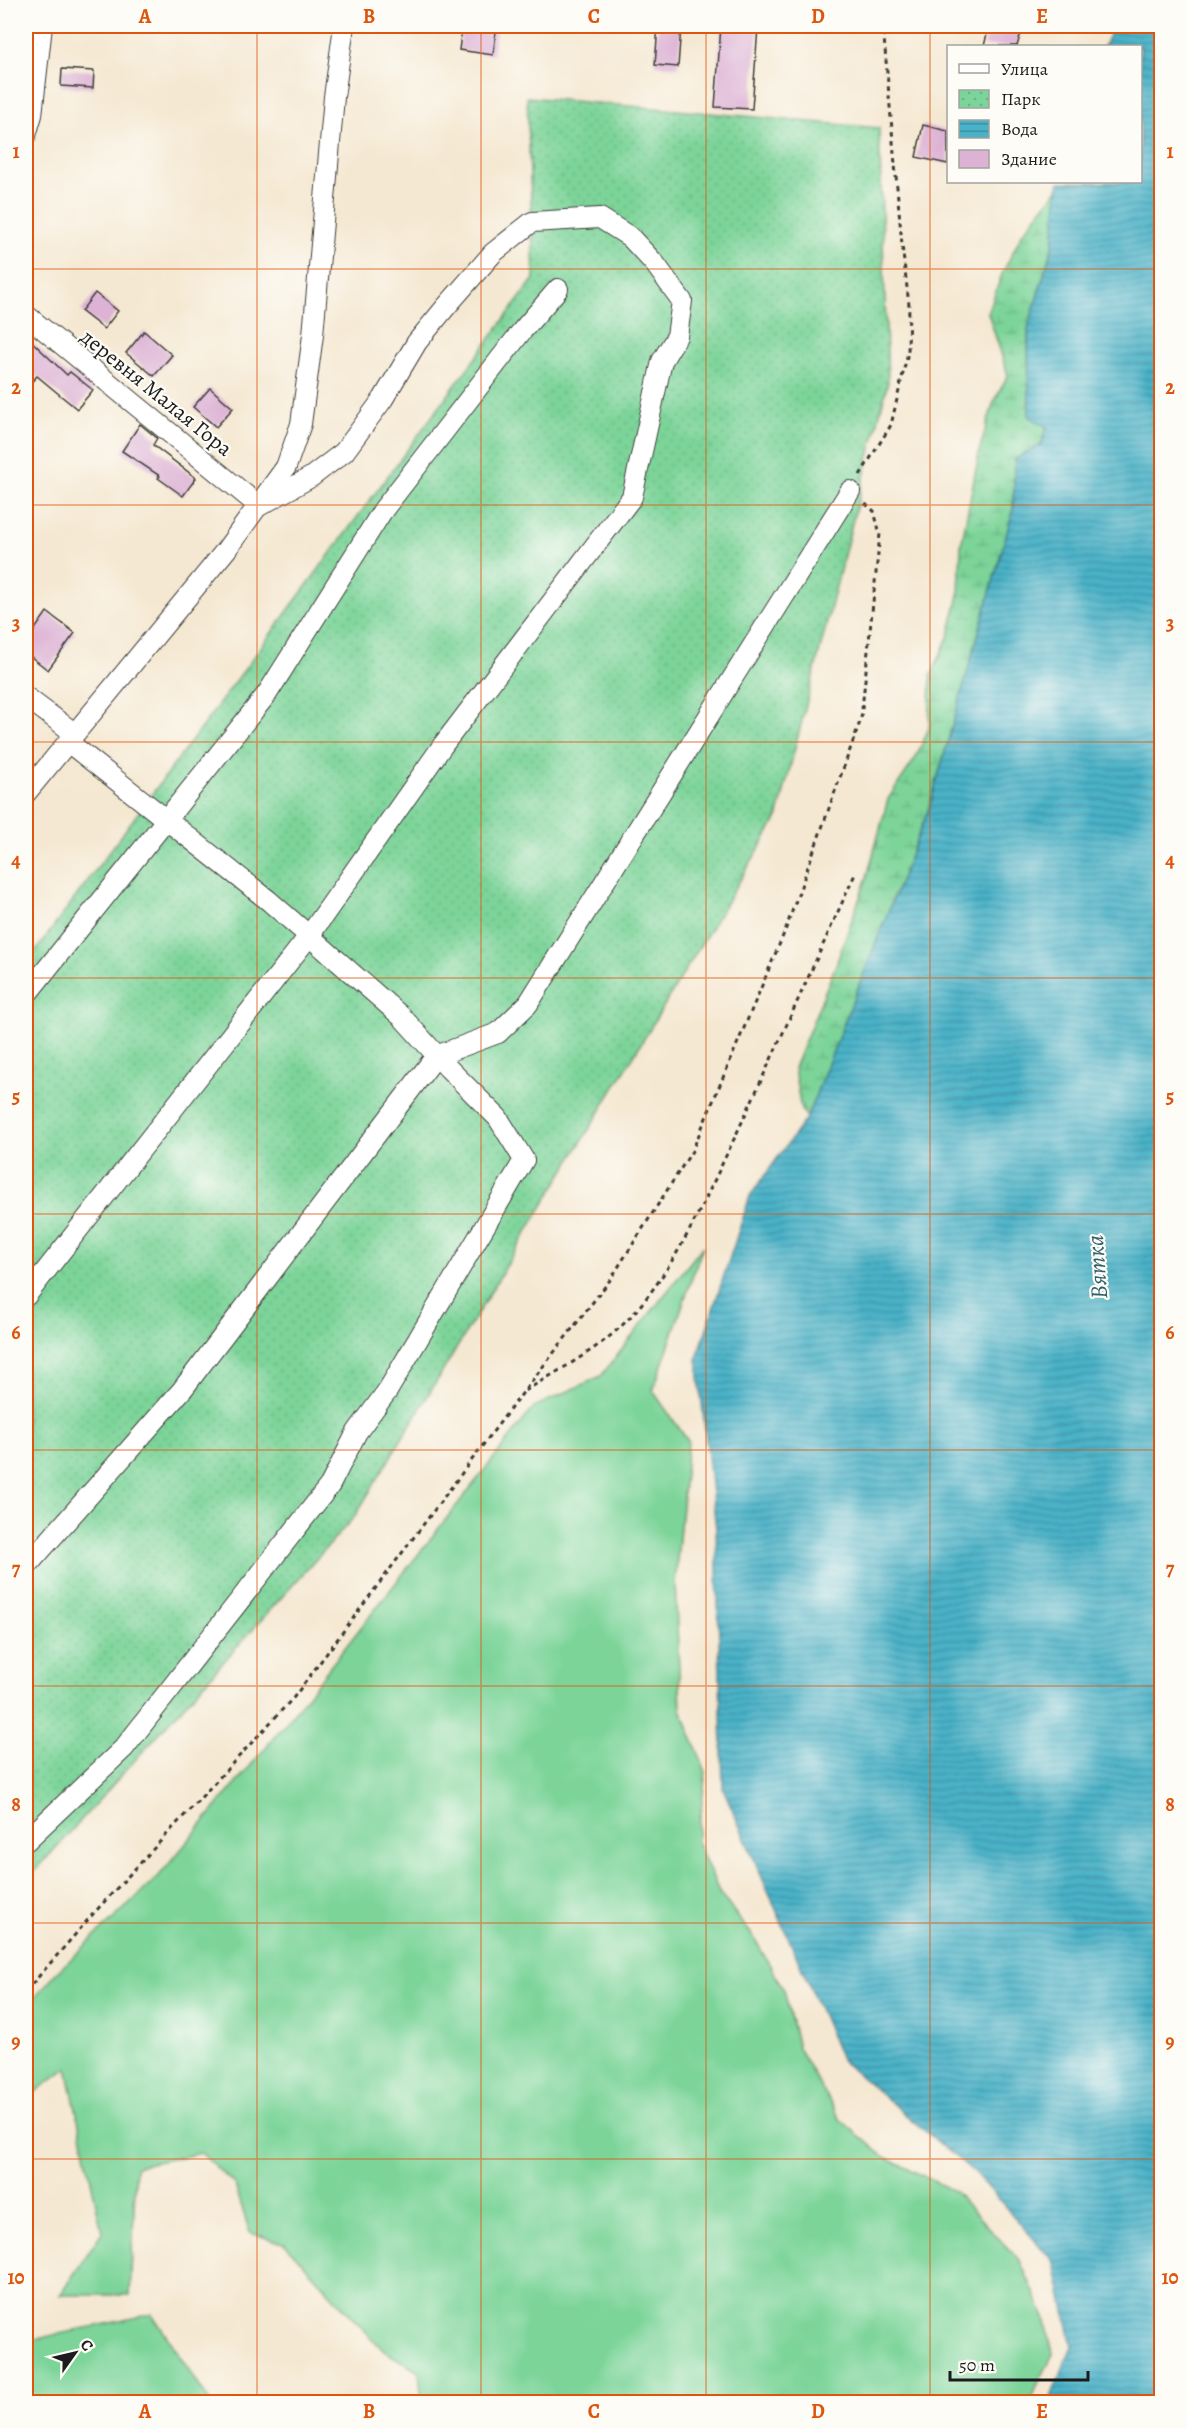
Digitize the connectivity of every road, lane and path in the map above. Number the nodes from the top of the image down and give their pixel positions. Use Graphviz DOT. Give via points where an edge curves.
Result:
graph roads {
  1 [pos="42,26"];
  2 [pos="344,26"];
  3 [pos="883,26"];
  4 [pos="28,114"];
  5 [pos="26,135"];
  6 [pos="558,289"];
  7 [pos="26,315"];
  8 [pos="850,490"];
  9 [pos="259,506"];
  10 [pos="26,697"];
  11 [pos="71,738"];
  12 [pos="26,793"];
  13 [pos="165,819"];
  14 [pos="856,872"];
  15 [pos="309,936"];
  16 [pos="26,995"];
  17 [pos="436,1056"];
  18 [pos="26,1296"];
  19 [pos="524,1392"];
  20 [pos="26,1567"];
  21 [pos="26,1841"];
  22 [pos="26,1991"];
  1 -- 4 [label="street"];
  2 -- 9 [label="street" via="301,424 285,467"];
  3 -- 8 [label="path" via="909,305 908,352 891,424"];
  4 -- 5 [label="street"];
  6 -- 13 [label="street" via="383,510 267,694"];
  7 -- 9 [label="street, деревня Малая Гора"];
  8 -- 17 [label="street" via="528,1004 498,1033"];
  8 -- 19 [label="path" via="874,512 880,534 861,719 793,909 693,1150 610,1280"];
  9 -- 11 [label="street"];
  9 -- 15 [label="street" via="311,477 344,452 383,399 417,342 493,253 532,222 600,218 630,237 682,302 677,336 662,361 632,497 443,745"];
  10 -- 11 [label="street"];
  11 -- 12 [label="street"];
  11 -- 13 [label="street"];
  13 -- 15 [label="street"];
  13 -- 16 [label="street"];
  14 -- 19 [label="path" via="750,1104 669,1268 608,1338"];
  15 -- 17 [label="street" via="402,1017"];
  15 -- 18 [label="street"];
  17 -- 20 [label="street" via="182,1389"];
  17 -- 21 [label="street" via="498,1118 524,1160 388,1390 357,1432 330,1485 124,1748"];
  19 -- 22 [label="path" via="294,1697"];
}
